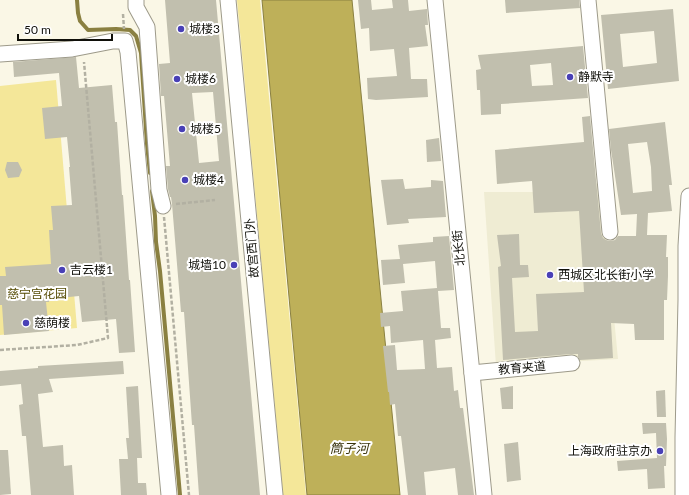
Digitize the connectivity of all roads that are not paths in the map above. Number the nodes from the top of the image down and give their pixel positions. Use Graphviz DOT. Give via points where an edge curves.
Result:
graph roads {
  1 [pos="136,0"];
  2 [pos="228,0"];
  3 [pos="435,0"];
  4 [pos="588,0"];
  5 [pos="0,54"];
  6 [pos="689,196"];
  7 [pos="163,206"];
  8 [pos="610,232"];
  9 [pos="687,300"];
  10 [pos="572,364"];
  11 [pos="472,373"];
  12 [pos="686,437"];
  13 [pos="170,495"];
  14 [pos="275,495"];
  15 [pos="484,495"];
  16 [pos="683,495"];
  1 -- 7 [label="street" via="136,7 147,27 159,190"];
  2 -- 14 [label="street, 故宫西门外"];
  3 -- 11 [label="street, 北长街"];
  4 -- 8 [label="street"];
  5 -- 13 [label="street" via="72,48 113,41 125,41 127,46"];
  6 -- 9 [label="street" via="686,246"];
  9 -- 12 [label="street"];
  10 -- 11 [label="street, 教育夹道"];
  11 -- 15 [label="street, 北长街"];
  12 -- 16 [label="street"];
}
